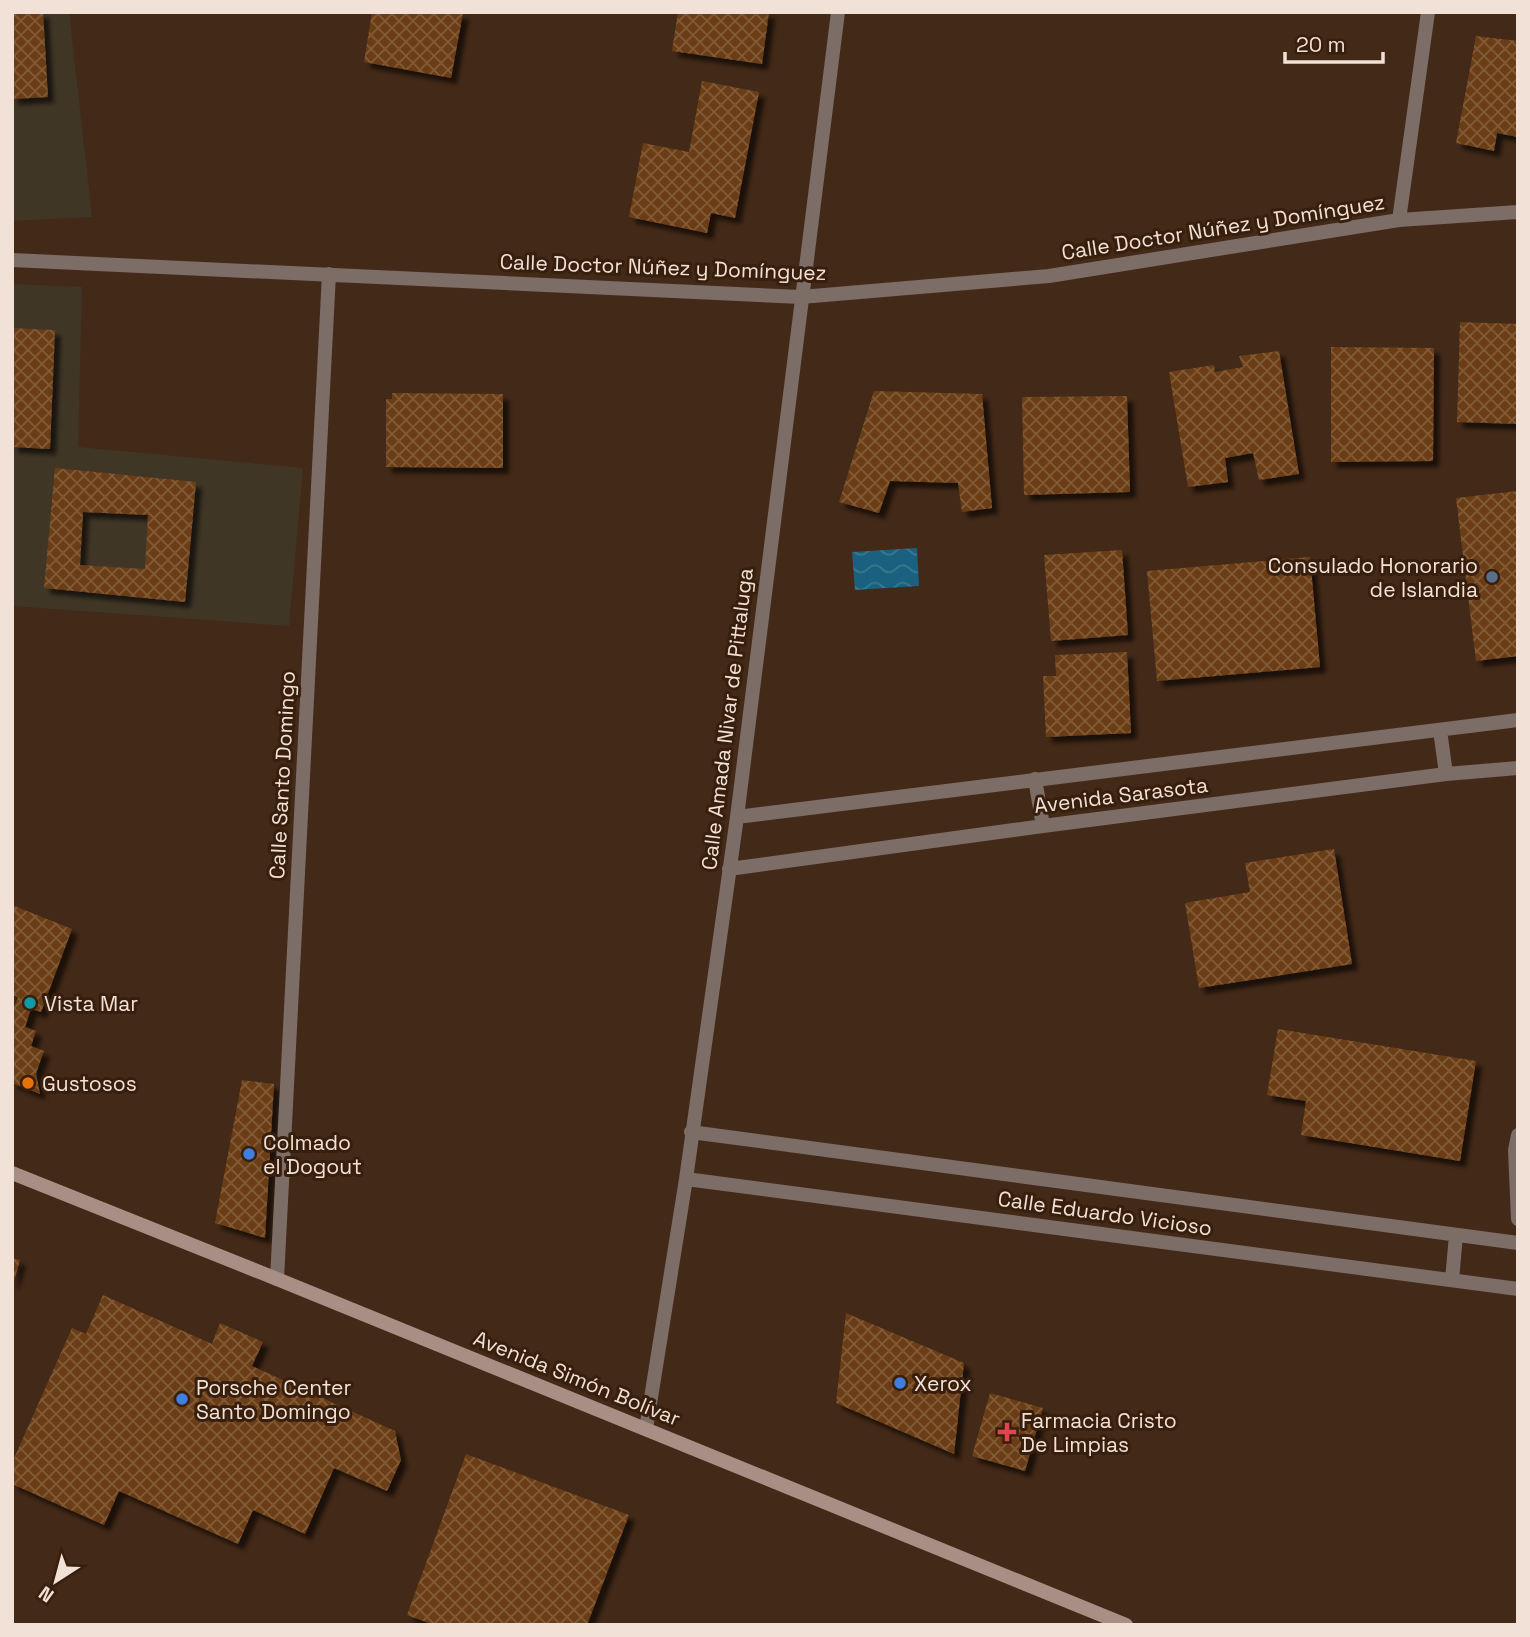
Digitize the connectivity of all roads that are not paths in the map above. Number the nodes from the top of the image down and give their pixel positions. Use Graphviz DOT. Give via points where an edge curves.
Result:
graph roads {
  1 [pos="838,12"];
  2 [pos="1428,12"];
  3 [pos="1518,212"];
  4 [pos="1399,220"];
  5 [pos="12,260"];
  6 [pos="329,274"];
  7 [pos="801,297"];
  8 [pos="1518,720"];
  9 [pos="1440,730"];
  10 [pos="1518,768"];
  11 [pos="1446,774"];
  12 [pos="1035,779"];
  13 [pos="737,817"];
  14 [pos="1043,826"];
  15 [pos="729,869"];
  16 [pos="691,1132"];
  17 [pos="1518,1135"];
  18 [pos="12,1173"];
  19 [pos="686,1179"];
  20 [pos="1518,1219"];
  21 [pos="1456,1235"];
  22 [pos="1518,1243"];
  23 [pos="277,1279"];
  24 [pos="1452,1280"];
  25 [pos="1518,1289"];
  26 [pos="646,1429"];
  27 [pos="1126,1625"];
  1 -- 7 [label="street, Calle Amada Nivar de Pittaluga"];
  2 -- 4 [label="street"];
  3 -- 4 [label="street, Calle Doctor Núñez y Domínguez"];
  4 -- 7 [label="street, Calle Doctor Núñez y Domínguez" via="1049,276"];
  5 -- 6 [label="street, Calle Doctor Núñez y Domínguez"];
  6 -- 7 [label="street, Calle Doctor Núñez y Domínguez"];
  6 -- 23 [label="street, Calle Santo Domingo"];
  7 -- 13 [label="street, Calle Amada Nivar de Pittaluga"];
  8 -- 9 [label="street, Avenida Sarasota"];
  9 -- 11 [label="street"];
  9 -- 12 [label="street, Avenida Sarasota"];
  10 -- 11 [label="street, Avenida Sarasota"];
  11 -- 14 [label="street, Avenida Sarasota"];
  12 -- 13 [label="street, Avenida Sarasota"];
  12 -- 14 [label="street"];
  13 -- 15 [label="street, Calle Amada Nivar de Pittaluga"];
  14 -- 15 [label="street, Avenida Sarasota"];
  15 -- 16 [label="street, Calle Amada Nivar de Pittaluga"];
  16 -- 19 [label="street, Calle Amada Nivar de Pittaluga"];
  16 -- 21 [label="street, Calle Eduardo Vicioso"];
  17 -- 20 [label="street"];
  18 -- 23 [label="main road, Avenida Simón Bolívar"];
  19 -- 24 [label="street, Calle Eduardo Vicioso"];
  19 -- 26 [label="street, Calle Amada Nivar de Pittaluga"];
  21 -- 22 [label="street, Calle Eduardo Vicioso"];
  21 -- 24 [label="street"];
  23 -- 26 [label="main road, Avenida Simón Bolívar"];
  24 -- 25 [label="street, Calle Eduardo Vicioso"];
  26 -- 27 [label="main road, Avenida Simón Bolívar"];
}
